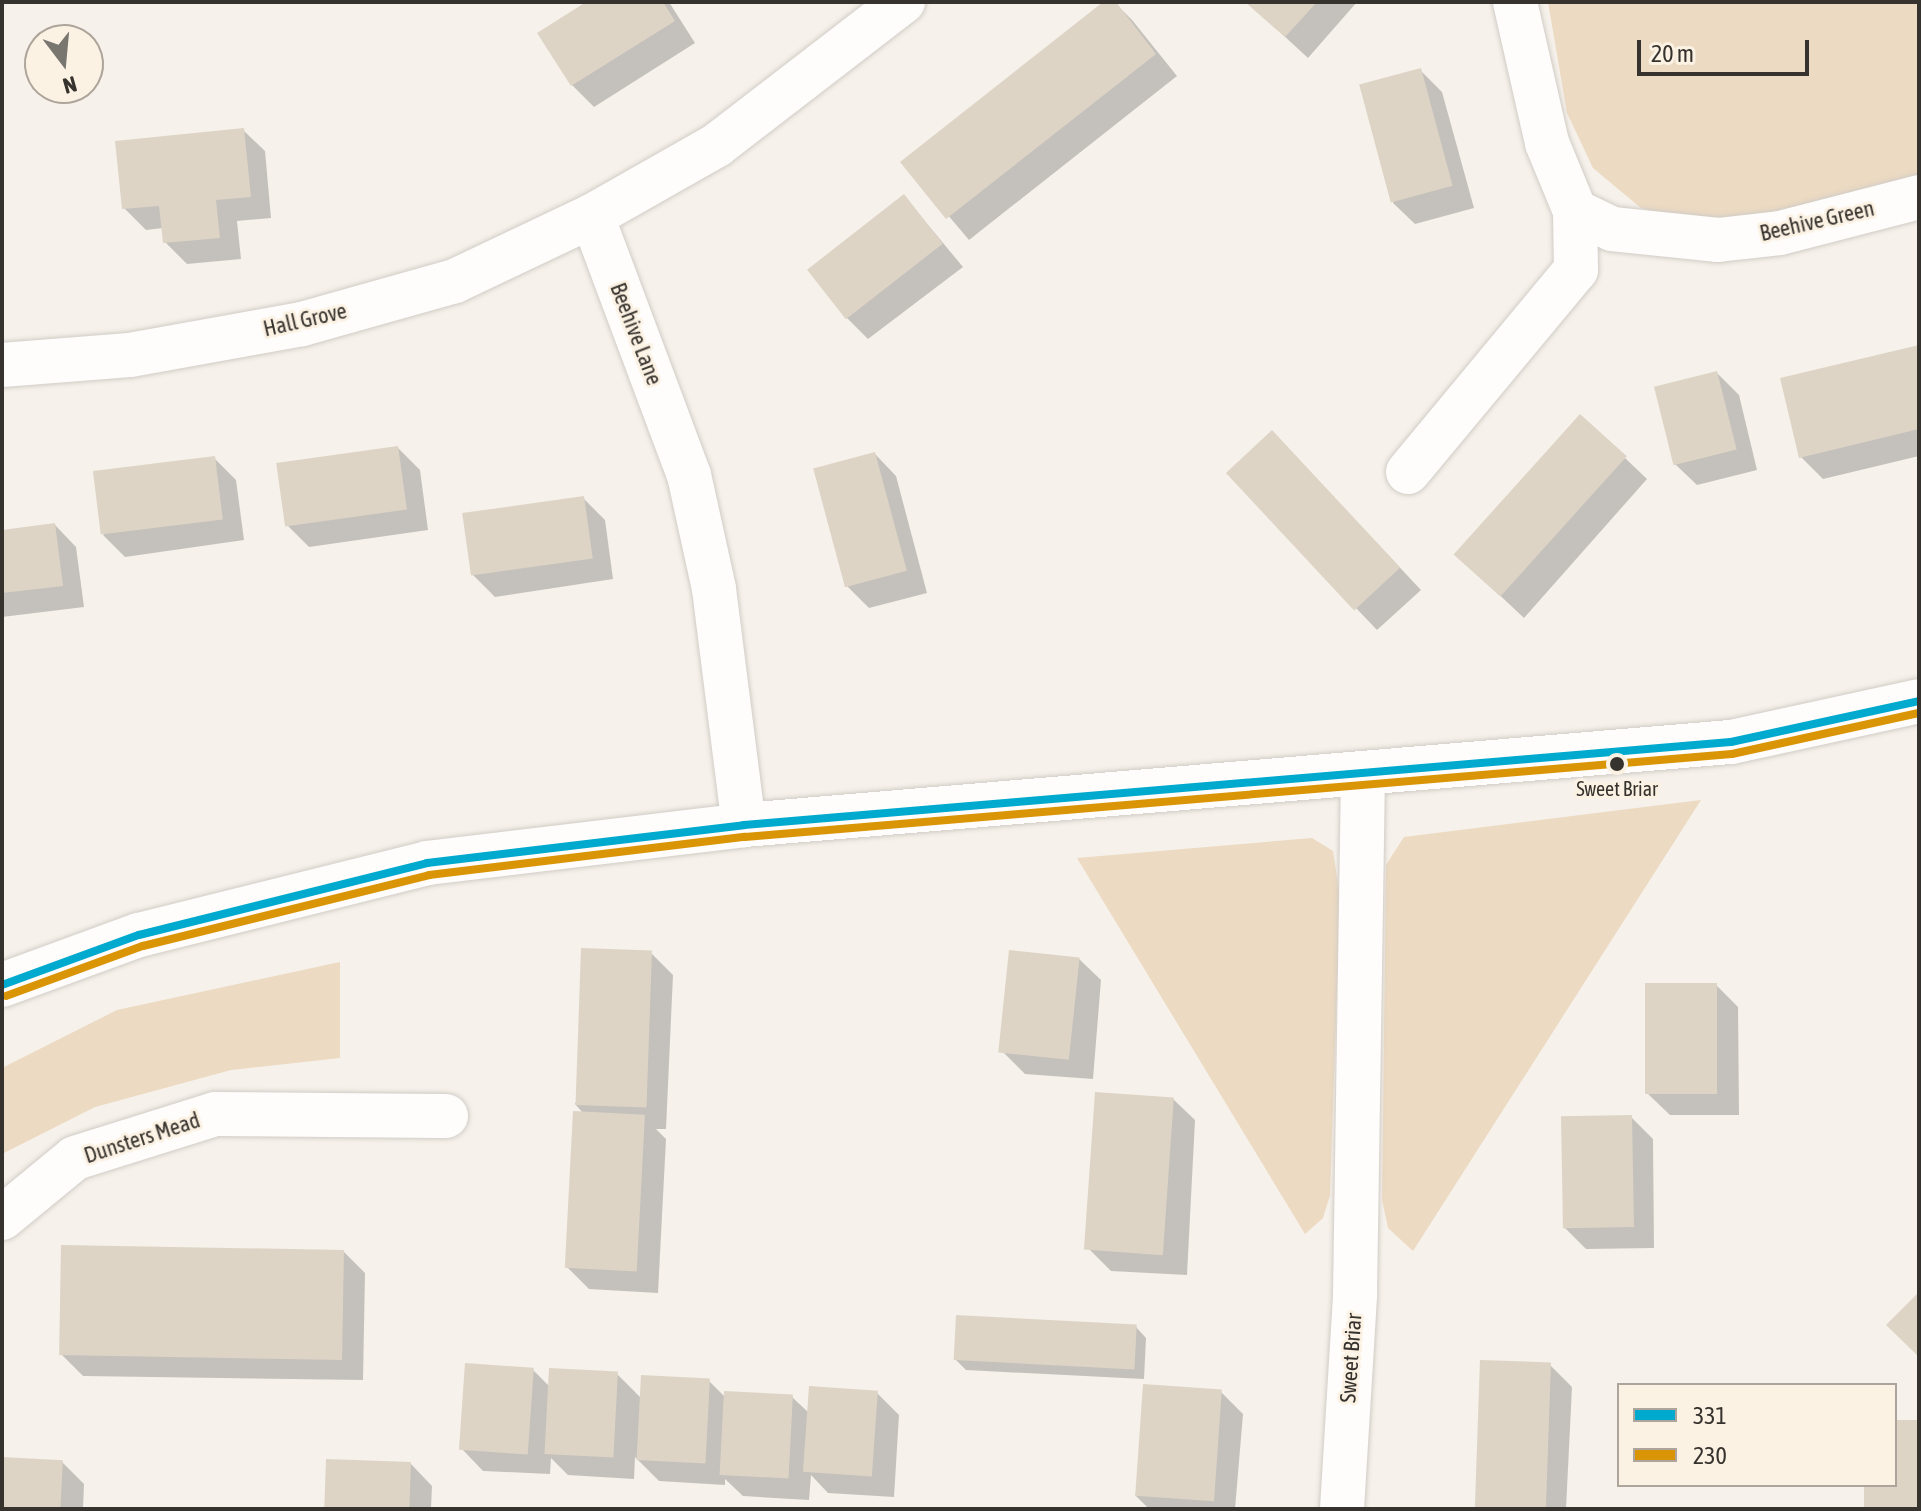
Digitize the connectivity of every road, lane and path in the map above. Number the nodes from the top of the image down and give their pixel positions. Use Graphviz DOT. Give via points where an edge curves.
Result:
graph roads {
  1 [pos="903,2"];
  2 [pos="1515,2"];
  3 [pos="1919,197"];
  4 [pos="1575,211"];
  5 [pos="592,216"];
  6 [pos="2,365"];
  7 [pos="1408,472"];
  8 [pos="1919,701"];
  9 [pos="1363,775"];
  10 [pos="744,825"];
  11 [pos="2,985"];
  12 [pos="446,1116"];
  13 [pos="2,1218"];
  14 [pos="1342,1509"];
  1 -- 5 [label="street" via="717,145"];
  2 -- 4 [label="street" via="1547,143"];
  3 -- 4 [label="street, Beehive Green" via="1780,233 1718,240 1612,229"];
  4 -- 7 [label="street" via="1576,270"];
  5 -- 6 [label="street, Hall Grove" via="455,281 302,324 130,355"];
  5 -- 10 [label="street, Beehive Lane" via="689,475 714,589"];
  8 -- 9 [label="street" via="1731,742"];
  9 -- 10 [label="street"];
  9 -- 14 [label="street, Sweet Briar" via="1355,1281"];
  10 -- 11 [label="street" via="427,863 139,935"];
  12 -- 13 [label="street, Dunsters Mead" via="215,1114 75,1158"];
}
